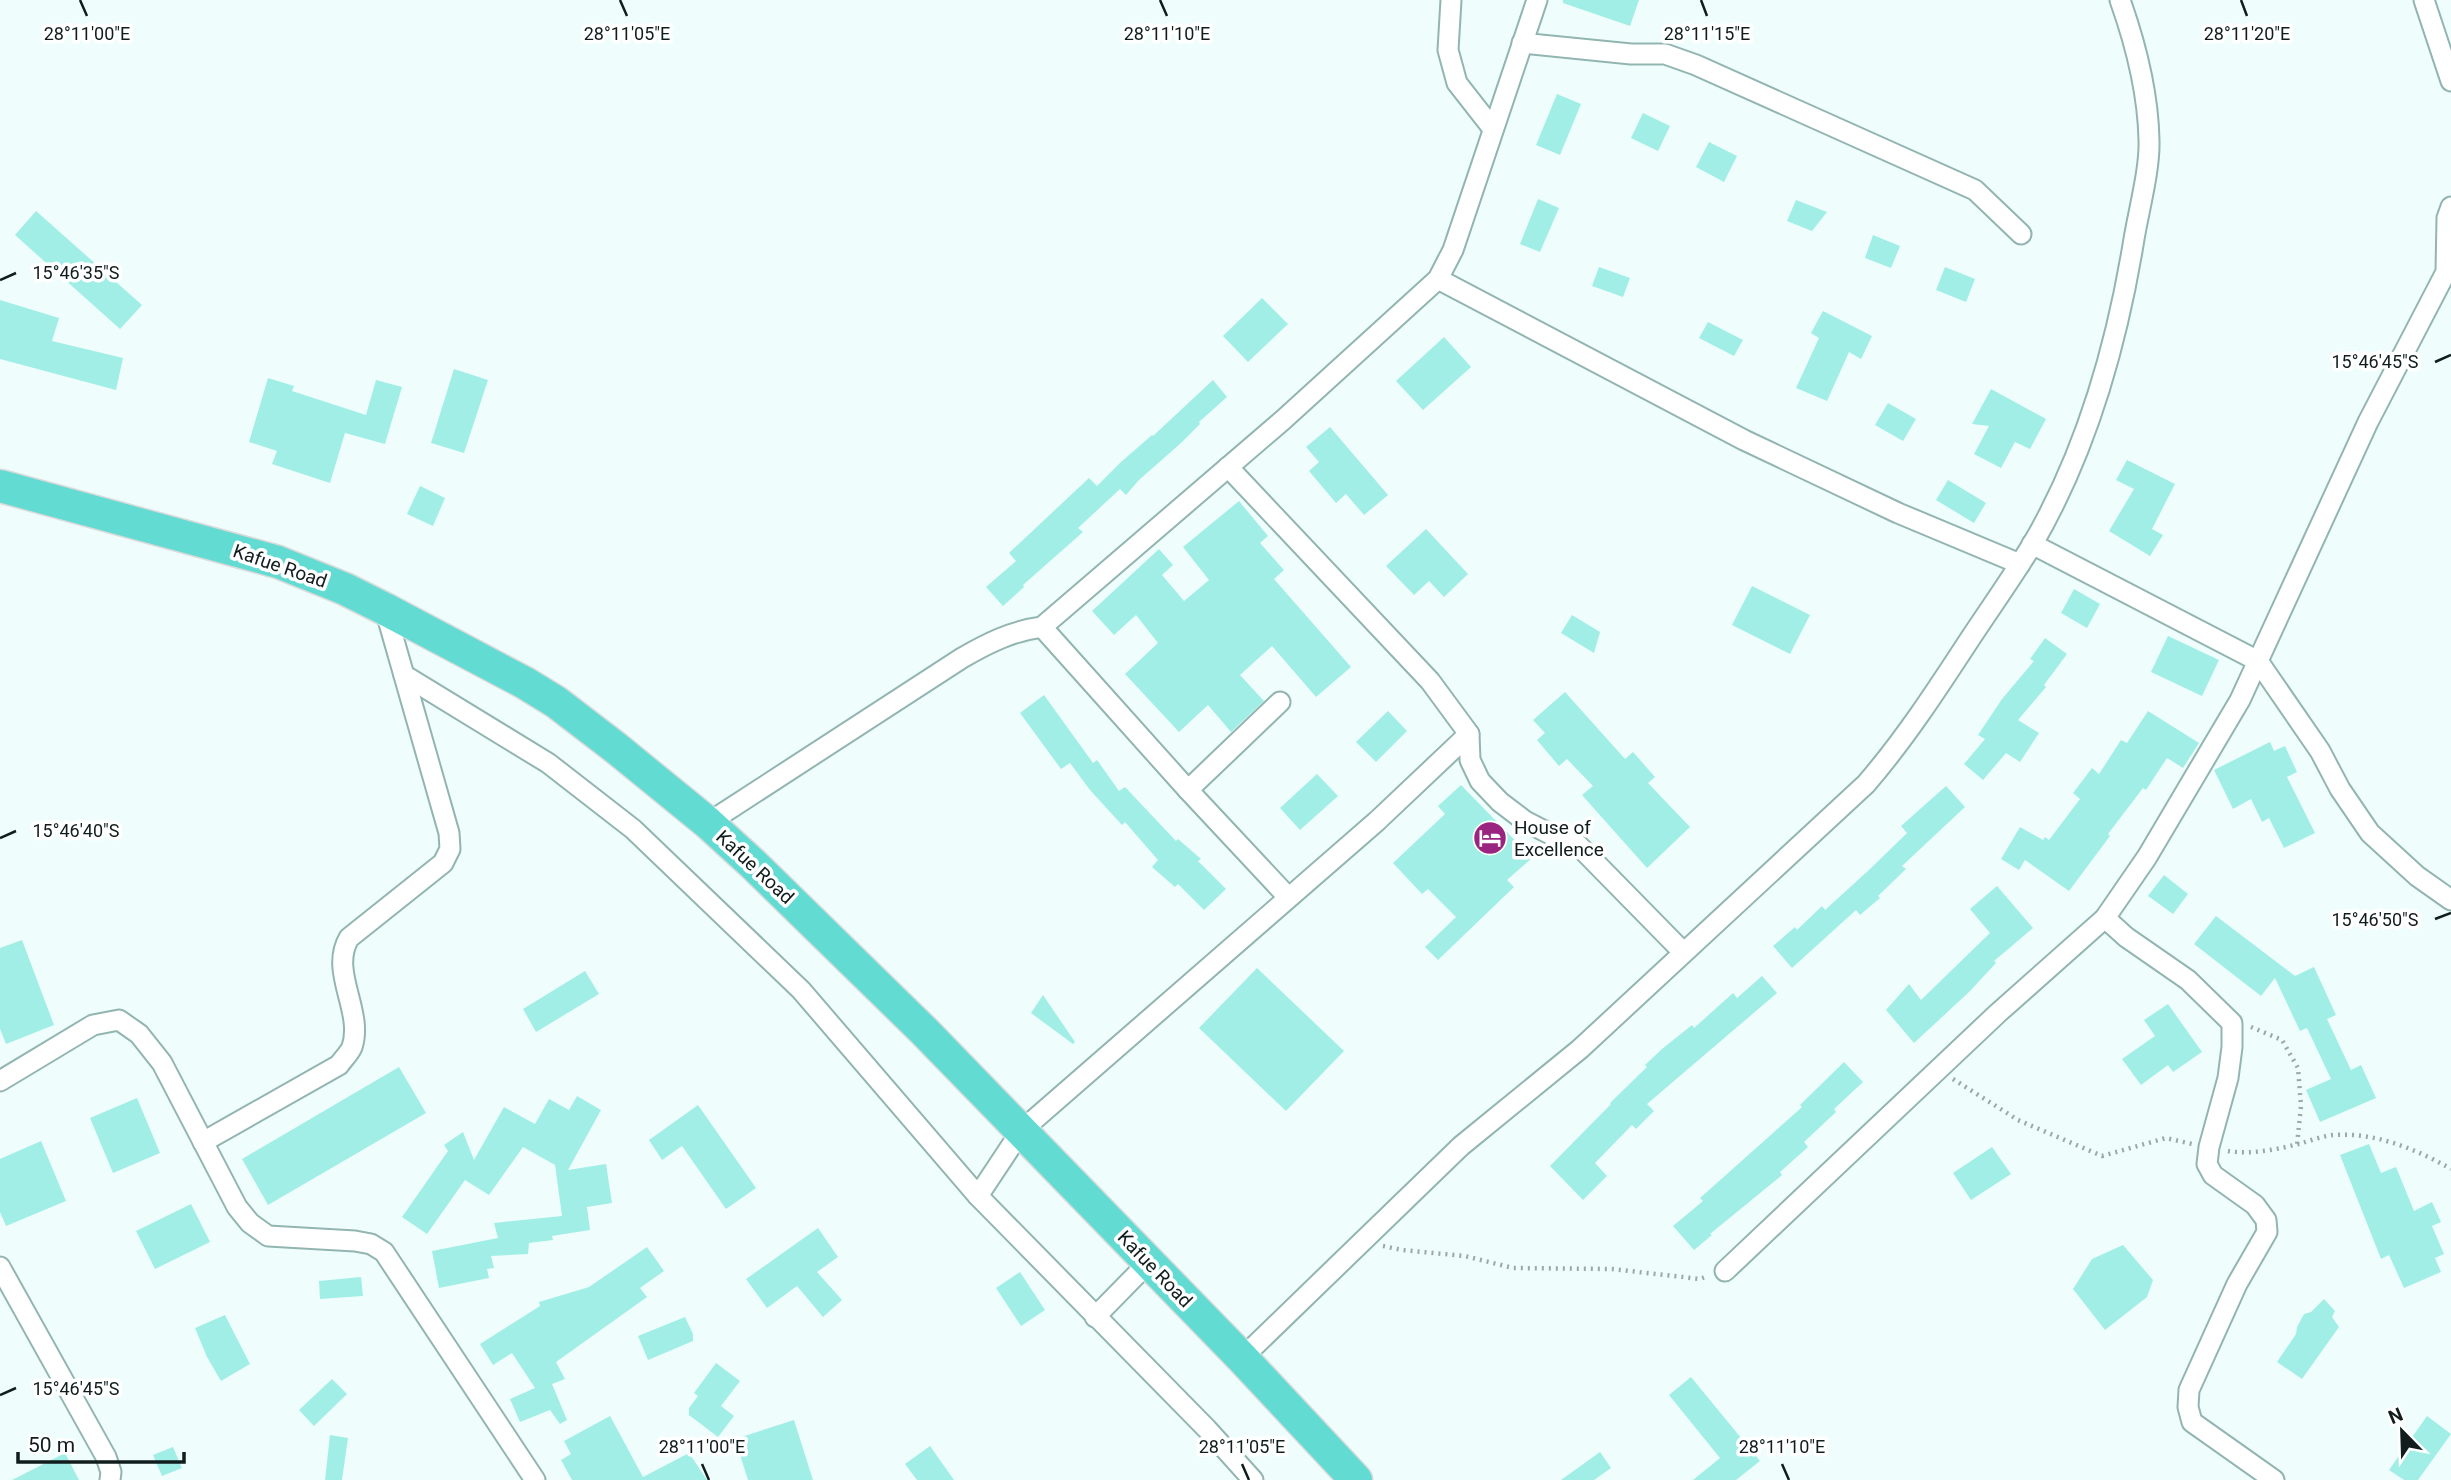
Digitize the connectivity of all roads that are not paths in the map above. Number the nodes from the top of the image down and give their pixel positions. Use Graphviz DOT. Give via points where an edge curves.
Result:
graph roads {
  1 [pos="1451,0"];
  2 [pos="1537,0"];
  3 [pos="2120,0"];
  4 [pos="2424,0"];
  5 [pos="1522,43"];
  6 [pos="2451,81"];
  7 [pos="1493,129"];
  8 [pos="2451,207"];
  9 [pos="2021,234"];
  10 [pos="1438,279"];
  11 [pos="1227,467"];
  12 [pos="0,486"];
  13 [pos="2032,544"];
  14 [pos="2020,564"];
  15 [pos="385,609"];
  16 [pos="1042,627"];
  17 [pos="2258,661"];
  18 [pos="404,675"];
  19 [pos="1280,702"];
  20 [pos="1469,734"];
  21 [pos="1188,790"];
  22 [pos="708,823"];
  23 [pos="1289,897"];
  24 [pos="2451,900"];
  25 [pos="2105,918"];
  26 [pos="1683,951"];
  27 [pos="0,1081"];
  28 [pos="1021,1131"];
  29 [pos="203,1142"];
  30 [pos="978,1195"];
  31 [pos="1149,1262"];
  32 [pos="0,1267"];
  33 [pos="1725,1271"];
  34 [pos="1095,1317"];
  35 [pos="1242,1358"];
  36 [pos="110,1480"];
  37 [pos="535,1480"];
  38 [pos="1253,1480"];
  39 [pos="1356,1480"];
  40 [pos="2274,1480"];
  1 -- 7 [label="street" via="1448,50 1457,83"];
  2 -- 5 [label="street"];
  3 -- 13 [label="street" via="2143,75 2147,110 2149,142 2141,200 2103,375 2064,481"];
  4 -- 6 [label="street"];
  5 -- 7 [label="street"];
  5 -- 9 [label="street" via="1664,54 1696,65 1975,190"];
  7 -- 10 [label="street" via="1453,250"];
  8 -- 17 [label="street" via="2446,272 2368,422"];
  10 -- 11 [label="street"];
  10 -- 14 [label="street" via="1744,440"];
  11 -- 16 [label="street"];
  11 -- 20 [label="street" via="1430,681"];
  12 -- 15 [label="highway, Kafue Road" via="278,562"];
  13 -- 14 [label="street"];
  13 -- 17 [label="street"];
  14 -- 26 [label="street" via="1933,696 1866,784"];
  15 -- 18 [label="street"];
  15 -- 22 [label="highway, Kafue Road" via="556,702"];
  16 -- 21 [label="street"];
  16 -- 22 [label="street" via="998,638 962,657"];
  17 -- 24 [label="street" via="2370,833"];
  17 -- 25 [label="street" via="2147,857"];
  18 -- 29 [label="street" via="450,849 443,863 349,938 342,950 355,1031 351,1050 339,1065"];
  18 -- 30 [label="street" via="548,763 633,830 801,990"];
  19 -- 21 [label="street"];
  20 -- 23 [label="street"];
  20 -- 26 [label="street" via="1470,760 1480,781 1500,802 1525,821 1576,843"];
  21 -- 23 [label="street"];
  22 -- 28 [label="highway, Kafue Road"];
  23 -- 28 [label="street"];
  25 -- 33 [label="street"];
  25 -- 40 [label="street" via="2188,980 2232,1023 2228,1078 2207,1164 2209,1172 2255,1205 2266,1220 2267,1232 2237,1284 2189,1390 2188,1406 2192,1422"];
  26 -- 35 [label="street" via="1580,1049 1461,1146"];
  27 -- 29 [label="street" via="93,1025 119,1020 139,1034 162,1063"];
  28 -- 30 [label="street"];
  28 -- 31 [label="highway, Kafue Road"];
  29 -- 37 [label="street" via="237,1206 268,1236 355,1241 384,1252"];
  30 -- 34 [label="street"];
  31 -- 34 [label="street"];
  31 -- 35 [label="highway, Kafue Road"];
  32 -- 36 [label="street" via="106,1457"];
  34 -- 38 [label="street"];
  35 -- 39 [label="highway, Kafue Road"];
}
